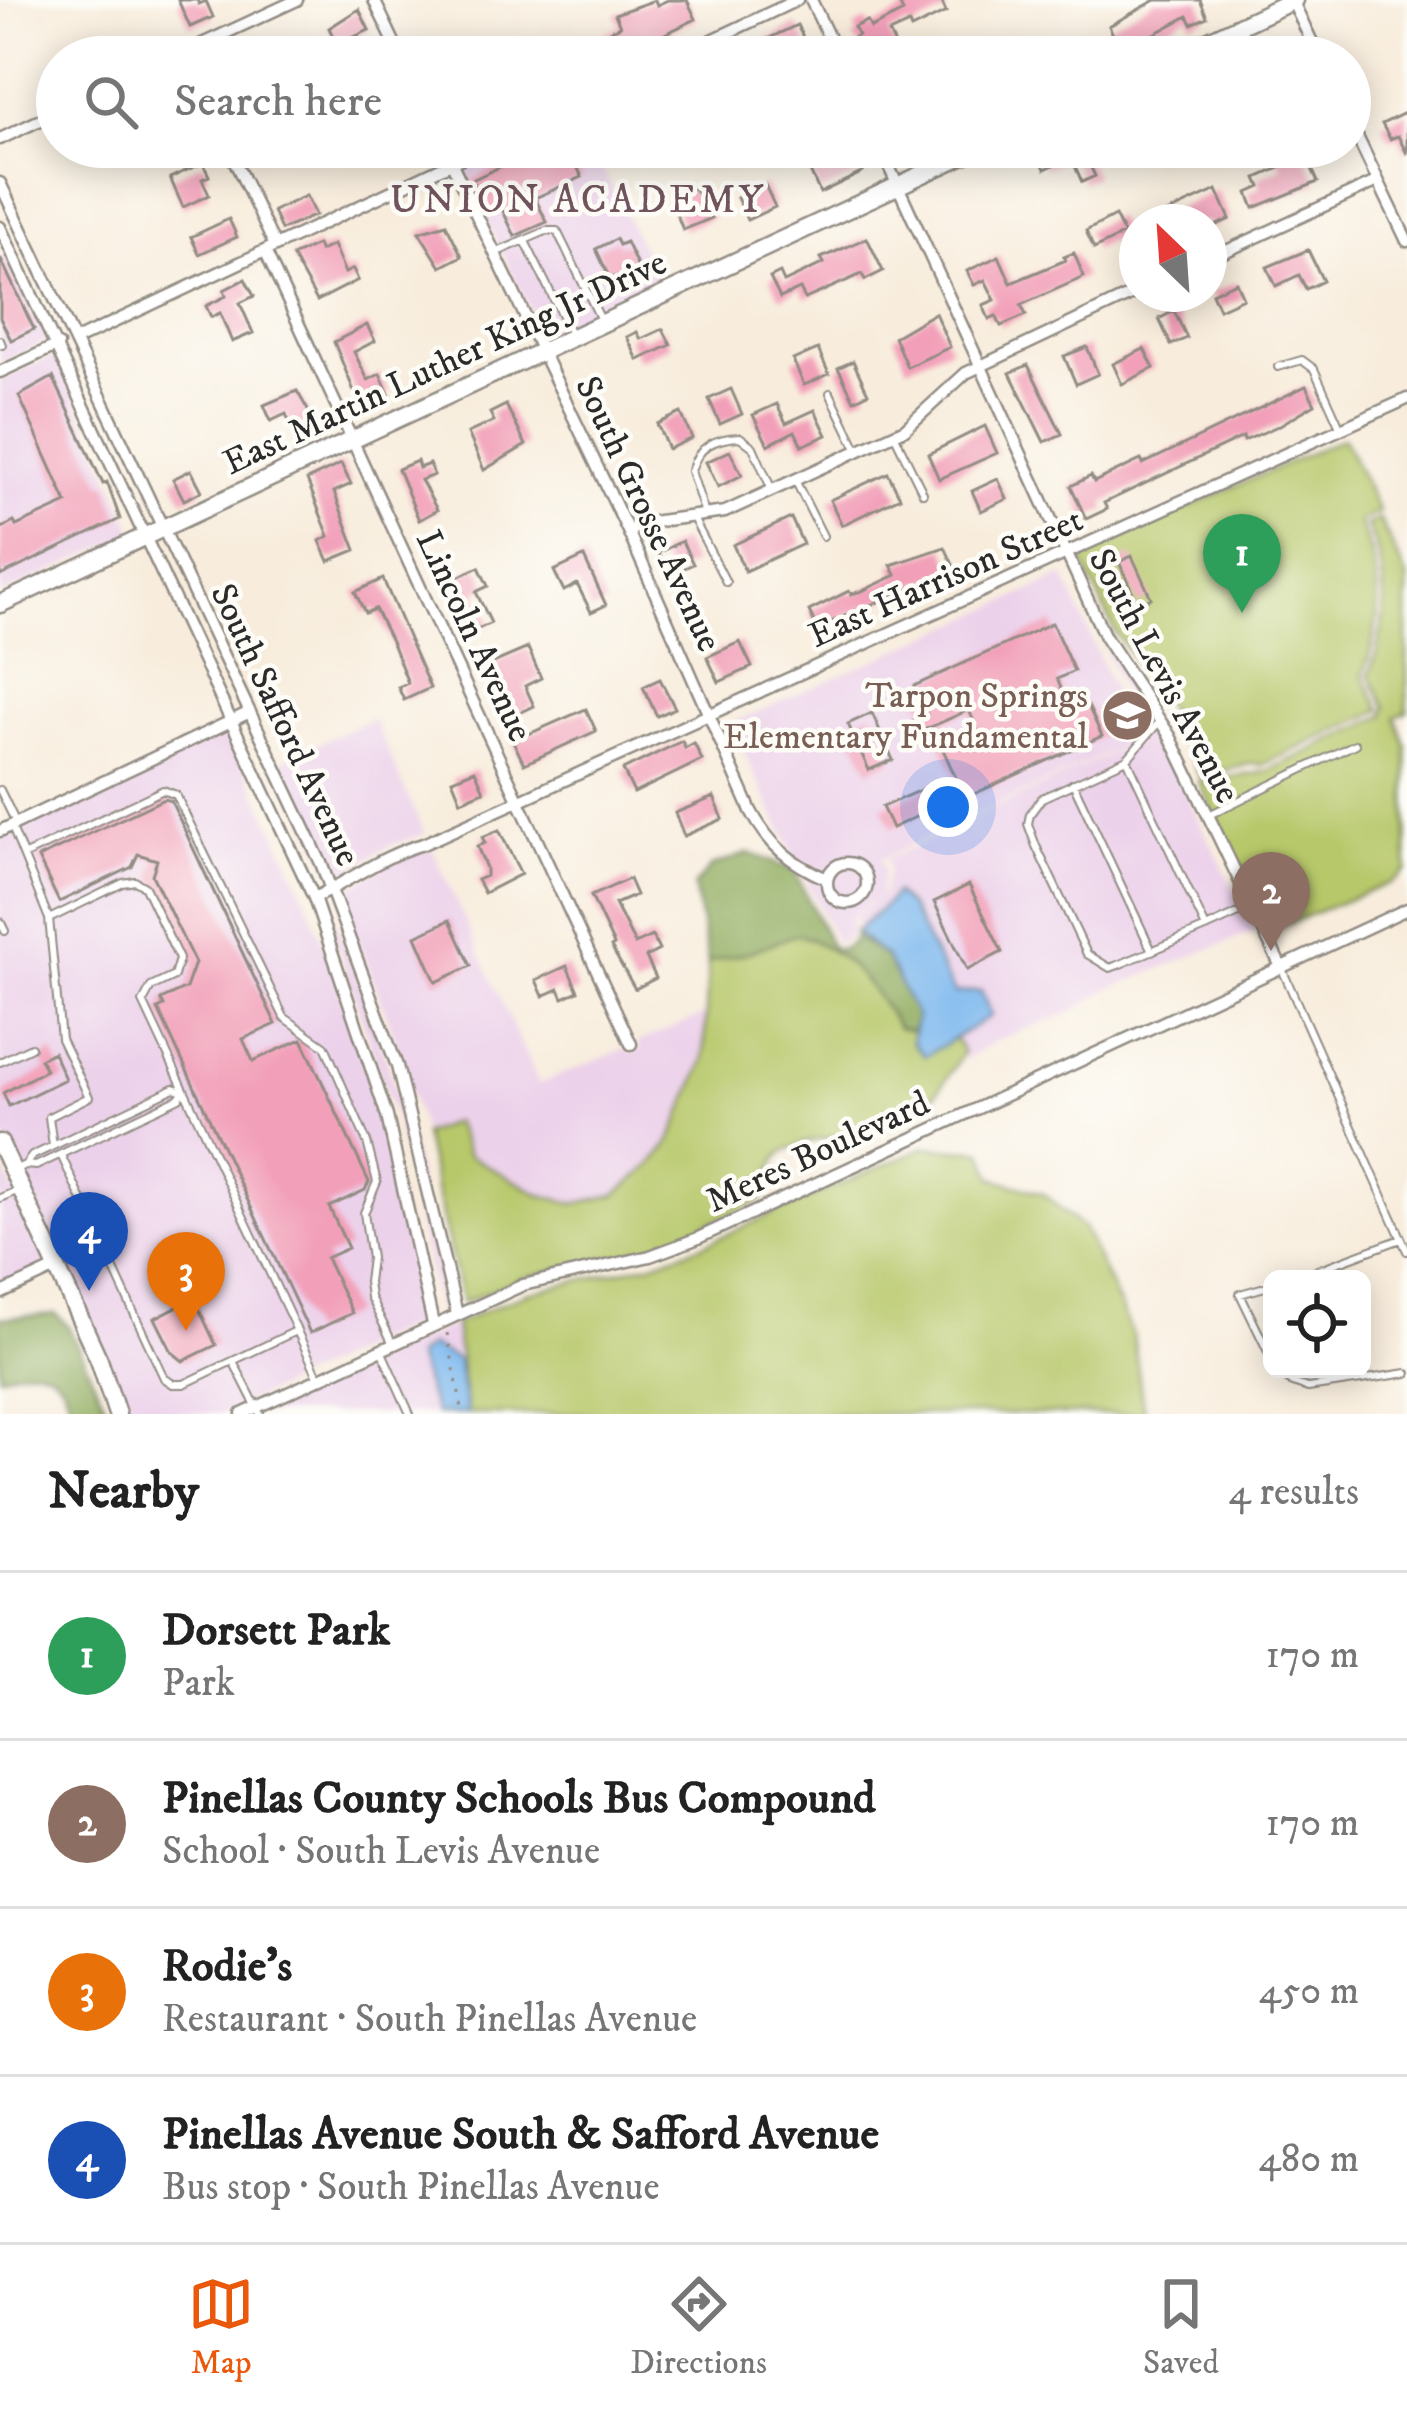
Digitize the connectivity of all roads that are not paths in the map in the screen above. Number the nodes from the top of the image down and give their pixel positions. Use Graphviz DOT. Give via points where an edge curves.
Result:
graph roads {
  1 [pos="297,0"];
  2 [pos="374,0"];
  3 [pos="797,0"];
  4 [pos="812,0"];
  5 [pos="1293,0"];
  6 [pos="221,36"];
  7 [pos="391,36"];
  8 [pos="721,36"];
  9 [pos="828,36"];
  10 [pos="1217,36"];
  11 [pos="1309,36"];
  12 [pos="36,122"];
  13 [pos="0,139"];
  14 [pos="1371,167"];
  15 [pos="237,168"];
  16 [pos="441,168"];
  17 [pos="454,168"];
  18 [pos="890,168"];
  19 [pos="936,168"];
  20 [pos="1378,182"];
  21 [pos="0,183"];
  22 [pos="898,186"];
  23 [pos="0,227"];
  24 [pos="525,241"];
  25 [pos="1407,241"];
  26 [pos="270,248"];
  27 [pos="1227,252"];
  28 [pos="495,253"];
  29 [pos="1119,300"];
  30 [pos="603,323"];
  31 [pos="572,338"];
  32 [pos="76,340"];
  33 [pos="58,345"];
  34 [pos="542,352"];
  35 [pos="980,364"];
  36 [pos="1278,368"];
  37 [pos="0,372"];
  38 [pos="830,393"];
  39 [pos="1407,399"];
  40 [pos="1341,429"];
  41 [pos="894,434"];
  42 [pos="353,440"];
  43 [pos="858,451"];
  44 [pos="795,480"];
  45 [pos="772,490"];
  46 [pos="923,493"];
  47 [pos="699,518"];
  48 [pos="162,529"];
  49 [pos="628,531"];
  50 [pos="823,536"];
  51 [pos="145,537"];
  52 [pos="1066,554"];
  53 [pos="726,582"];
  54 [pos="0,604"];
  55 [pos="250,712"];
  56 [pos="710,715"];
  57 [pos="1160,720"];
  58 [pos="231,721"];
  59 [pos="1355,744"];
  60 [pos="1127,759"];
  61 [pos="1073,784"];
  62 [pos="1,792"];
  63 [pos="518,800"];
  64 [pos="1207,816"];
  65 [pos="9,826"];
  66 [pos="25,855"];
  67 [pos="827,879"];
  68 [pos="331,890"];
  69 [pos="314,898"];
  70 [pos="1252,907"];
  71 [pos="1407,909"];
  72 [pos="49,919"];
  73 [pos="1206,928"];
  74 [pos="1152,951"];
  75 [pos="1282,969"];
  76 [pos="632,1044"];
  77 [pos="31,1047"];
  78 [pos="0,1062"];
  79 [pos="183,1091"];
  80 [pos="0,1143"];
  81 [pos="53,1146"];
  82 [pos="61,1155"];
  83 [pos="19,1168"];
  84 [pos="21,1189"];
  85 [pos="0,1198"];
  86 [pos="1401,1239"];
  87 [pos="1407,1251"];
  88 [pos="58,1267"];
  89 [pos="1317,1270"];
  90 [pos="1263,1288"];
  91 [pos="0,1294"];
  92 [pos="457,1314"];
  93 [pos="433,1324"];
  94 [pos="296,1331"];
  95 [pos="1263,1341"];
  96 [pos="387,1346"];
  97 [pos="233,1361"];
  98 [pos="1407,1373"];
  99 [pos="319,1378"];
  100 [pos="1286,1378"];
  101 [pos="258,1410"];
  102 [pos="117,1414"];
  103 [pos="242,1414"];
  104 [pos="410,1414"];
  1 -- 6 [label="street"];
  2 -- 7 [label="street"];
  3 -- 8 [label="street"];
  4 -- 9 [label="street"];
  5 -- 10 [label="street"];
  5 -- 11 [label="street"];
  12 -- 13 [label="street"];
  14 -- 20 [label="street"];
  15 -- 26 [label="street, Lincoln Avenue"];
  16 -- 26 [label="street"];
  17 -- 28 [label="street, South Grosse Avenue"];
  18 -- 22 [label="street, South Levis Avenue"];
  19 -- 22 [label="street, East Martin Luther King Jr Drive"];
  20 -- 25 [label="street"];
  20 -- 27 [label="street"];
  21 -- 32 [label="street, South Safford Avenue"];
  22 -- 30 [label="street, East Martin Luther King Jr Drive"];
  22 -- 35 [label="street, South Levis Avenue"];
  23 -- 33 [label="street, South Safford Avenue"];
  24 -- 28 [label="lane"];
  24 -- 30 [label="lane" via="557,231"];
  24 -- 31 [label="lane"];
  26 -- 32 [label="street"];
  26 -- 42 [label="street, Lincoln Avenue"];
  28 -- 34 [label="street, South Grosse Avenue"];
  29 -- 35 [label="street"];
  30 -- 31 [label="street, East Martin Luther King Jr Drive"];
  31 -- 34 [label="street, East Martin Luther King Jr Drive"];
  32 -- 48 [label="street, South Safford Avenue"];
  33 -- 37 [label="street"];
  33 -- 51 [label="street, South Safford Avenue"];
  34 -- 42 [label="street, East Martin Luther King Jr Drive"];
  34 -- 49 [label="street, South Grosse Avenue"];
  35 -- 41 [label="street"];
  35 -- 52 [label="street, South Levis Avenue"];
  36 -- 40 [label="lane" via="1302,360 1314,369"];
  38 -- 43 [label="lane"];
  39 -- 40 [label="street, East Harrison Street"];
  40 -- 52 [label="street, East Harrison Street"];
  41 -- 43 [label="street"];
  41 -- 46 [label="lane"];
  42 -- 48 [label="street, East Martin Luther King Jr Drive"];
  42 -- 63 [label="street, Lincoln Avenue"];
  43 -- 44 [label="street"];
  44 -- 45 [label="street"];
  44 -- 50 [label="lane"];
  45 -- 47 [label="street"];
  45 -- 47 [label="lane" via="740,436 713,442 692,471"];
  47 -- 49 [label="street"];
  47 -- 53 [label="lane"];
  48 -- 51 [label="street, East Martin Luther King Jr Drive"];
  48 -- 55 [label="street, South Safford Avenue"];
  49 -- 56 [label="street, South Grosse Avenue"];
  51 -- 54 [label="street, East Martin Luther King Jr Drive"];
  51 -- 58 [label="street, South Safford Avenue"];
  52 -- 56 [label="street, East Harrison Street"];
  52 -- 57 [label="street, South Levis Avenue" via="1106,637"];
  55 -- 58 [label="street"];
  55 -- 68 [label="street, South Safford Avenue"];
  56 -- 63 [label="street, East Harrison Street"];
  56 -- 67 [label="street, South Grosse Avenue" via="767,841"];
  57 -- 60 [label="lane"];
  57 -- 64 [label="street, South Levis Avenue"];
  58 -- 65 [label="street"];
  58 -- 69 [label="street, South Safford Avenue"];
  59 -- 64 [label="lane"];
  60 -- 61 [label="lane"];
  60 -- 73 [label="lane"];
  61 -- 74 [label="lane"];
  61 -- 74 [label="lane" via="1034,805 1028,824 1036,846 1088,954 1110,968"];
  62 -- 65 [label="lane"];
  63 -- 68 [label="street, East Harrison Street" via="395,852"];
  63 -- 76 [label="street, Lincoln Avenue"];
  64 -- 70 [label="street, South Levis Avenue"];
  65 -- 66 [label="lane"];
  66 -- 72 [label="lane"];
  66 -- 96 [label="lane" via="163,790 176,795 284,1016 325,1046 367,1142 377,1182 364,1213 368,1282"];
  68 -- 69 [label="street, East Harrison Street"];
  68 -- 92 [label="street, South Safford Avenue" via="397,1066"];
  69 -- 93 [label="street, South Safford Avenue" via="387,1115"];
  70 -- 73 [label="lane"];
  70 -- 75 [label="street, South Levis Avenue"];
  71 -- 75 [label="street, Meres Boulevard"];
  72 -- 79 [label="lane" via="123,883 145,887 179,959 174,976 151,986 143,1002"];
  72 -- 81 [label="lane" via="61,1039 88,1097 49,1117"];
  73 -- 74 [label="lane"];
  75 -- 86 [label="lane"];
  75 -- 92 [label="street, Meres Boulevard" via="697,1239 523,1285"];
  77 -- 78 [label="lane"];
  79 -- 81 [label="lane" via="174,1088"];
  79 -- 82 [label="lane"];
  79 -- 94 [label="lane"];
  80 -- 83 [label="street"];
  81 -- 83 [label="lane"];
  82 -- 83 [label="lane"];
  82 -- 97 [label="lane" via="164,1378 184,1384"];
  83 -- 84 [label="street"];
  84 -- 85 [label="lane"];
  84 -- 88 [label="street"];
  86 -- 87 [label="lane"];
  86 -- 89 [label="lane"];
  88 -- 91 [label="street"];
  88 -- 102 [label="street"];
  90 -- 95 [label="lane" via="1240,1294"];
  92 -- 93 [label="street, Meres Boulevard"];
  93 -- 96 [label="street, Meres Boulevard"];
  94 -- 97 [label="lane"];
  94 -- 99 [label="lane"];
  96 -- 99 [label="street, Meres Boulevard"];
  96 -- 104 [label="lane"];
  97 -- 101 [label="lane"];
  98 -- 100 [label="lane" via="1308,1388"];
  99 -- 101 [label="street, Meres Boulevard"];
  101 -- 103 [label="street, Meres Boulevard"];
}
